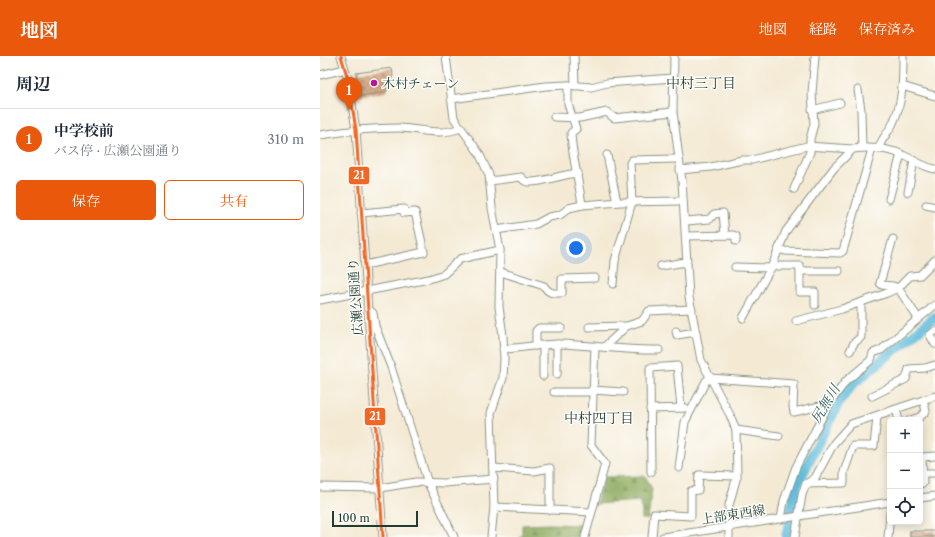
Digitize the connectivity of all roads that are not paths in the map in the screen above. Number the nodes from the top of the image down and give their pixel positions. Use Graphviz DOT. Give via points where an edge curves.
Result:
graph roads {
  1 [pos="340,56"];
  2 [pos="446,56"];
  3 [pos="574,56"];
  4 [pos="674,56"];
  5 [pos="815,56"];
  6 [pos="903,56"];
  7 [pos="345,70"];
  8 [pos="320,75"];
  9 [pos="673,78"];
  10 [pos="571,85"];
  11 [pos="902,86"];
  12 [pos="858,90"];
  13 [pos="935,96"];
  14 [pos="451,99"];
  15 [pos="840,103"];
  16 [pos="812,110"];
  17 [pos="673,112"];
  18 [pos="554,117"];
  19 [pos="571,118"];
  20 [pos="460,128"];
  21 [pos="356,130"];
  22 [pos="320,135"];
  23 [pos="810,146"];
  24 [pos="853,148"];
  25 [pos="862,148"];
  26 [pos="875,148"];
  27 [pos="901,154"];
  28 [pos="607,155"];
  29 [pos="678,159"];
  30 [pos="914,161"];
  31 [pos="935,169"];
  32 [pos="680,170"];
  33 [pos="578,173"];
  34 [pos="490,181"];
  35 [pos="794,189"];
  36 [pos="908,192"];
  37 [pos="889,199"];
  38 [pos="683,201"];
  39 [pos="617,202"];
  40 [pos="632,202"];
  41 [pos="582,205"];
  42 [pos="926,205"];
  43 [pos="935,207"];
  44 [pos="361,213"];
  45 [pos="686,221"];
  46 [pos="496,230"];
  47 [pos="725,235"];
  48 [pos="686,236"];
  49 [pos="893,239"];
  50 [pos="736,241"];
  51 [pos="779,248"];
  52 [pos="500,250"];
  53 [pos="935,260"];
  54 [pos="686,262"];
  55 [pos="365,265"];
  56 [pos="661,266"];
  57 [pos="735,267"];
  58 [pos="771,267"];
  59 [pos="800,271"];
  60 [pos="840,271"];
  61 [pos="501,272"];
  62 [pos="595,278"];
  63 [pos="613,284"];
  64 [pos="898,288"];
  65 [pos="367,291"];
  66 [pos="320,300"];
  67 [pos="861,303"];
  68 [pos="815,305"];
  69 [pos="935,305"];
  70 [pos="368,309"];
  71 [pos="692,309"];
  72 [pos="743,318"];
  73 [pos="918,318"];
  74 [pos="796,321"];
  75 [pos="625,324"];
  76 [pos="589,327"];
  77 [pos="561,328"];
  78 [pos="676,331"];
  79 [pos="935,331"];
  80 [pos="696,332"];
  81 [pos="557,344"];
  82 [pos="935,344"];
  83 [pos="539,346"];
  84 [pos="595,346"];
  85 [pos="604,347"];
  86 [pos="504,350"];
  87 [pos="659,350"];
  88 [pos="850,351"];
  89 [pos="935,364"];
  90 [pos="557,374"];
  91 [pos="543,376"];
  92 [pos="710,378"];
  93 [pos="592,389"];
  94 [pos="623,390"];
  95 [pos="554,392"];
  96 [pos="872,396"];
  97 [pos="935,396"];
  98 [pos="923,400"];
  99 [pos="829,404"];
  100 [pos="681,408"];
  101 [pos="650,409"];
  102 [pos="691,409"];
  103 [pos="896,410"];
  104 [pos="877,416"];
  105 [pos="898,417"];
  106 [pos="920,417"];
  107 [pos="736,430"];
  108 [pos="779,436"];
  109 [pos="935,456"];
  110 [pos="923,457"];
  111 [pos="493,468"];
  112 [pos="679,468"];
  113 [pos="651,472"];
  114 [pos="923,473"];
  115 [pos="935,473"];
  116 [pos="736,476"];
  117 [pos="494,479"];
  118 [pos="428,483"];
  119 [pos="806,484"];
  120 [pos="320,487"];
  121 [pos="380,488"];
  122 [pos="935,496"];
  123 [pos="923,498"];
  124 [pos="887,502"];
  125 [pos="494,507"];
  126 [pos="550,510"];
  127 [pos="591,512"];
  128 [pos="797,517"];
  129 [pos="782,519"];
  130 [pos="889,525"];
  131 [pos="729,527"];
  132 [pos="383,537"];
  133 [pos="454,537"];
  134 [pos="491,537"];
  135 [pos="585,537"];
  136 [pos="652,537"];
  137 [pos="663,537"];
  138 [pos="729,537"];
  139 [pos="795,537"];
  140 [pos="888,537"];
  1 -- 7 [label="street, 広瀬公園通り"];
  2 -- 14 [label="street"];
  3 -- 10 [label="street"];
  4 -- 9 [label="street"];
  5 -- 16 [label="street"];
  6 -- 11 [label="street"];
  7 -- 8 [label="street"];
  7 -- 21 [label="street, 広瀬公園通り"];
  9 -- 10 [label="street" via="615,82 591,87"];
  9 -- 17 [label="street"];
  10 -- 14 [label="street"];
  10 -- 19 [label="street"];
  11 -- 13 [label="street"];
  11 -- 26 [label="street" via="893,123"];
  12 -- 25 [label="street" via="862,99"];
  14 -- 20 [label="street" via="454,118"];
  15 -- 16 [label="street"];
  16 -- 23 [label="street" via="814,124"];
  17 -- 19 [label="street" via="614,118 607,112"];
  17 -- 29 [label="street"];
  18 -- 19 [label="street"];
  19 -- 33 [label="street" via="576,129 571,133 572,153"];
  20 -- 21 [label="street" via="429,132 397,128"];
  20 -- 34 [label="street" via="478,153"];
  21 -- 22 [label="street"];
  21 -- 44 [label="street, 広瀬公園通り"];
  23 -- 24 [label="street"];
  23 -- 32 [label="street" via="711,167"];
  23 -- 35 [label="street" via="810,152"];
  24 -- 25 [label="street"];
  24 -- 51 [label="street" via="810,198 786,231"];
  25 -- 26 [label="street"];
  26 -- 27 [label="street"];
  26 -- 51 [label="street" via="843,252 840,254 786,251"];
  27 -- 30 [label="street"];
  27 -- 37 [label="street" via="896,186"];
  28 -- 39 [label="street"];
  29 -- 32 [label="street"];
  29 -- 40 [label="street" via="632,160"];
  30 -- 31 [label="street"];
  30 -- 36 [label="street"];
  32 -- 38 [label="street"];
  33 -- 34 [label="street" via="529,182 521,178"];
  33 -- 41 [label="street"];
  34 -- 46 [label="street"];
  38 -- 40 [label="street"];
  38 -- 45 [label="street"];
  39 -- 40 [label="street"];
  39 -- 41 [label="street"];
  40 -- 63 [label="street" via="615,261"];
  41 -- 46 [label="street" via="568,208 536,224"];
  42 -- 43 [label="street"];
  44 -- 55 [label="street, 広瀬公園通り"];
  44 -- 55 [label="street" via="397,208 404,209 404,213 415,212 424,252"];
  45 -- 47 [label="street" via="710,220 714,214 723,213"];
  45 -- 48 [label="street"];
  46 -- 52 [label="street"];
  47 -- 48 [label="street"];
  47 -- 50 [label="street" via="736,236"];
  48 -- 54 [label="street"];
  49 -- 64 [label="street" via="880,283"];
  51 -- 58 [label="street"];
  52 -- 61 [label="street"];
  52 -- 65 [label="street" via="460,259 444,274 429,279"];
  53 -- 64 [label="street" via="920,274 910,276"];
  54 -- 56 [label="street"];
  54 -- 71 [label="street"];
  55 -- 65 [label="street, 広瀬公園通り"];
  57 -- 58 [label="street"];
  58 -- 59 [label="street" via="800,266"];
  58 -- 72 [label="street"];
  59 -- 60 [label="street"];
  59 -- 68 [label="street" via="800,292 815,292"];
  61 -- 62 [label="street" via="544,286 552,293 562,293 562,279"];
  61 -- 86 [label="street" via="499,307"];
  64 -- 67 [label="street"];
  64 -- 73 [label="street"];
  65 -- 66 [label="street"];
  65 -- 70 [label="street, 広瀬公園通り"];
  67 -- 74 [label="street"];
  67 -- 88 [label="street" via="861,337"];
  69 -- 73 [label="street"];
  70 -- 118 [label="street" via="373,313 375,326 386,350"];
  70 -- 121 [label="street, 広瀬公園通り"];
  71 -- 75 [label="street" via="652,310 637,324"];
  71 -- 80 [label="street"];
  73 -- 99 [label="street" via="881,350 873,353 871,360 839,388"];
  75 -- 76 [label="street"];
  75 -- 85 [label="street"];
  77 -- 83 [label="street" via="539,328 536,331"];
  78 -- 80 [label="street" via="677,335"];
  79 -- 82 [label="street" via="930,335"];
  80 -- 92 [label="street" via="701,360"];
  81 -- 83 [label="street"];
  81 -- 84 [label="street"];
  81 -- 90 [label="street"];
  83 -- 86 [label="street"];
  83 -- 91 [label="street"];
  84 -- 85 [label="street"];
  84 -- 93 [label="street"];
  85 -- 87 [label="street" via="634,351"];
  86 -- 111 [label="street" via="504,378 491,412"];
  89 -- 96 [label="street" via="925,368 909,369 906,379"];
  92 -- 99 [label="street" via="794,384 794,412"];
  92 -- 102 [label="street"];
  92 -- 107 [label="street"];
  93 -- 94 [label="street"];
  93 -- 95 [label="street"];
  93 -- 127 [label="street" via="591,445 605,464"];
  97 -- 98 [label="street"];
  98 -- 103 [label="street"];
  98 -- 106 [label="street" via="926,411"];
  99 -- 129 [label="street" via="796,467 784,501"];
  100 -- 101 [label="street"];
  100 -- 101 [label="street" via="678,366 650,368"];
  100 -- 102 [label="street"];
  101 -- 113 [label="street"];
  102 -- 112 [label="street" via="685,422"];
  103 -- 104 [label="street"];
  103 -- 105 [label="street"];
  104 -- 119 [label="street" via="851,424 834,443 815,478"];
  104 -- 119 [label="street" via="874,446 853,446 844,472 844,482"];
  107 -- 108 [label="street"];
  107 -- 116 [label="street"];
  109 -- 110 [label="street"];
  111 -- 117 [label="street"];
  111 -- 126 [label="street" via="534,471 550,468"];
  114 -- 115 [label="street"];
  116 -- 131 [label="street" via="729,505"];
  116 -- 136 [label="street" via="699,475 698,490 690,491 690,516 654,514"];
  117 -- 118 [label="street"];
  117 -- 125 [label="street"];
  118 -- 121 [label="street" via="416,482"];
  118 -- 133 [label="street"];
  119 -- 128 [label="street"];
  120 -- 121 [label="street"];
  121 -- 132 [label="street, 広瀬公園通り"];
  122 -- 123 [label="street"];
  124 -- 128 [label="street"];
  125 -- 126 [label="street"];
  125 -- 134 [label="street"];
  126 -- 127 [label="street"];
  127 -- 135 [label="street"];
  128 -- 129 [label="street, 上部東西線"];
  128 -- 139 [label="street"];
  129 -- 131 [label="street, 上部東西線"];
  130 -- 140 [label="street"];
  131 -- 137 [label="street, 上部東西線"];
  131 -- 138 [label="street"];
}
